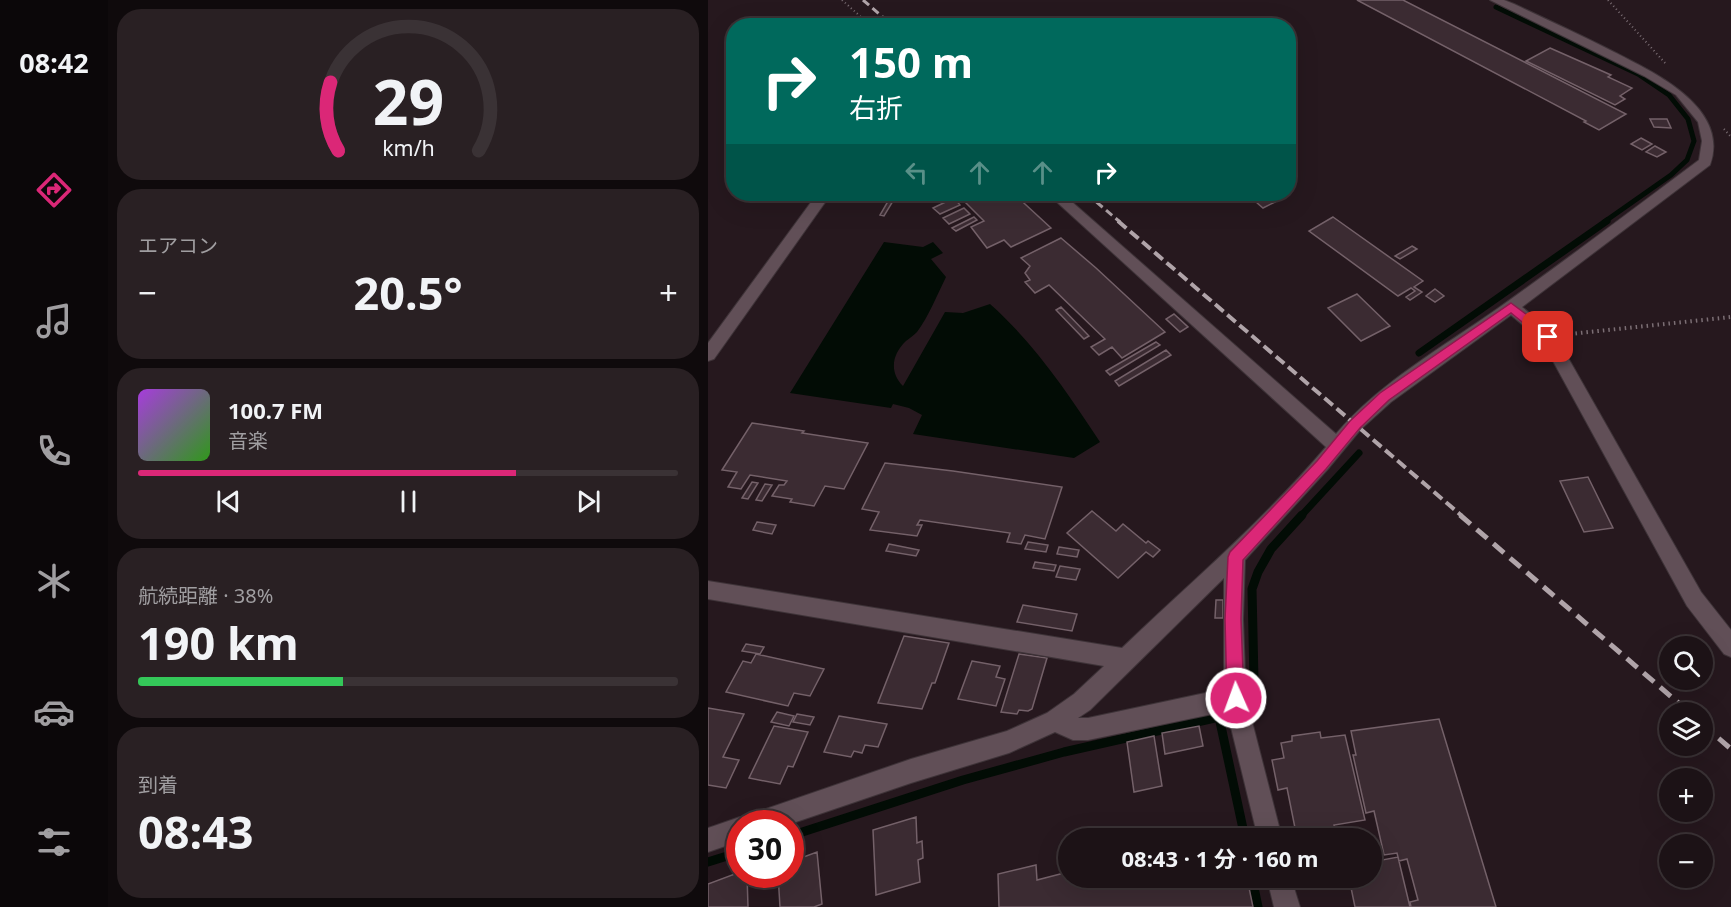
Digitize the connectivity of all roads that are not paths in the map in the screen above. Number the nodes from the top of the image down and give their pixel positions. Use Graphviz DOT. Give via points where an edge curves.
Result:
graph roads {
  1 [pos="1495,0"];
  2 [pos="820,201"];
  3 [pos="1063,201"];
  4 [pos="1511,307"];
  5 [pos="708,355"];
  6 [pos="1336,445"];
  7 [pos="1235,557"];
  8 [pos="708,590"];
  9 [pos="1731,647"];
  10 [pos="1127,659"];
  11 [pos="1236,698"];
  12 [pos="1055,721"];
  13 [pos="798,810"];
  14 [pos="1268,828"];
  15 [pos="726,834"];
  16 [pos="708,840"];
  17 [pos="1282,888"];
  18 [pos="1287,907"];
  1 -- 4 [label="street" via="1650,75 1686,98 1701,115 1710,142 1705,162"];
  2 -- 5 [label="street"];
  3 -- 6 [label="street"];
  4 -- 6 [label="street" via="1385,397"];
  4 -- 9 [label="street" via="1548,337 1694,599"];
  6 -- 7 [label="street"];
  7 -- 10 [label="street"];
  7 -- 11 [label="street"];
  8 -- 10 [label="street"];
  10 -- 12 [label="street" via="1082,702"];
  11 -- 12 [label="street" via="1088,729 1073,729"];
  11 -- 14 [label="street"];
  12 -- 13 [label="street" via="1009,742"];
  15 -- 16 [label="street"];
  17 -- 18 [label="street"];
}
